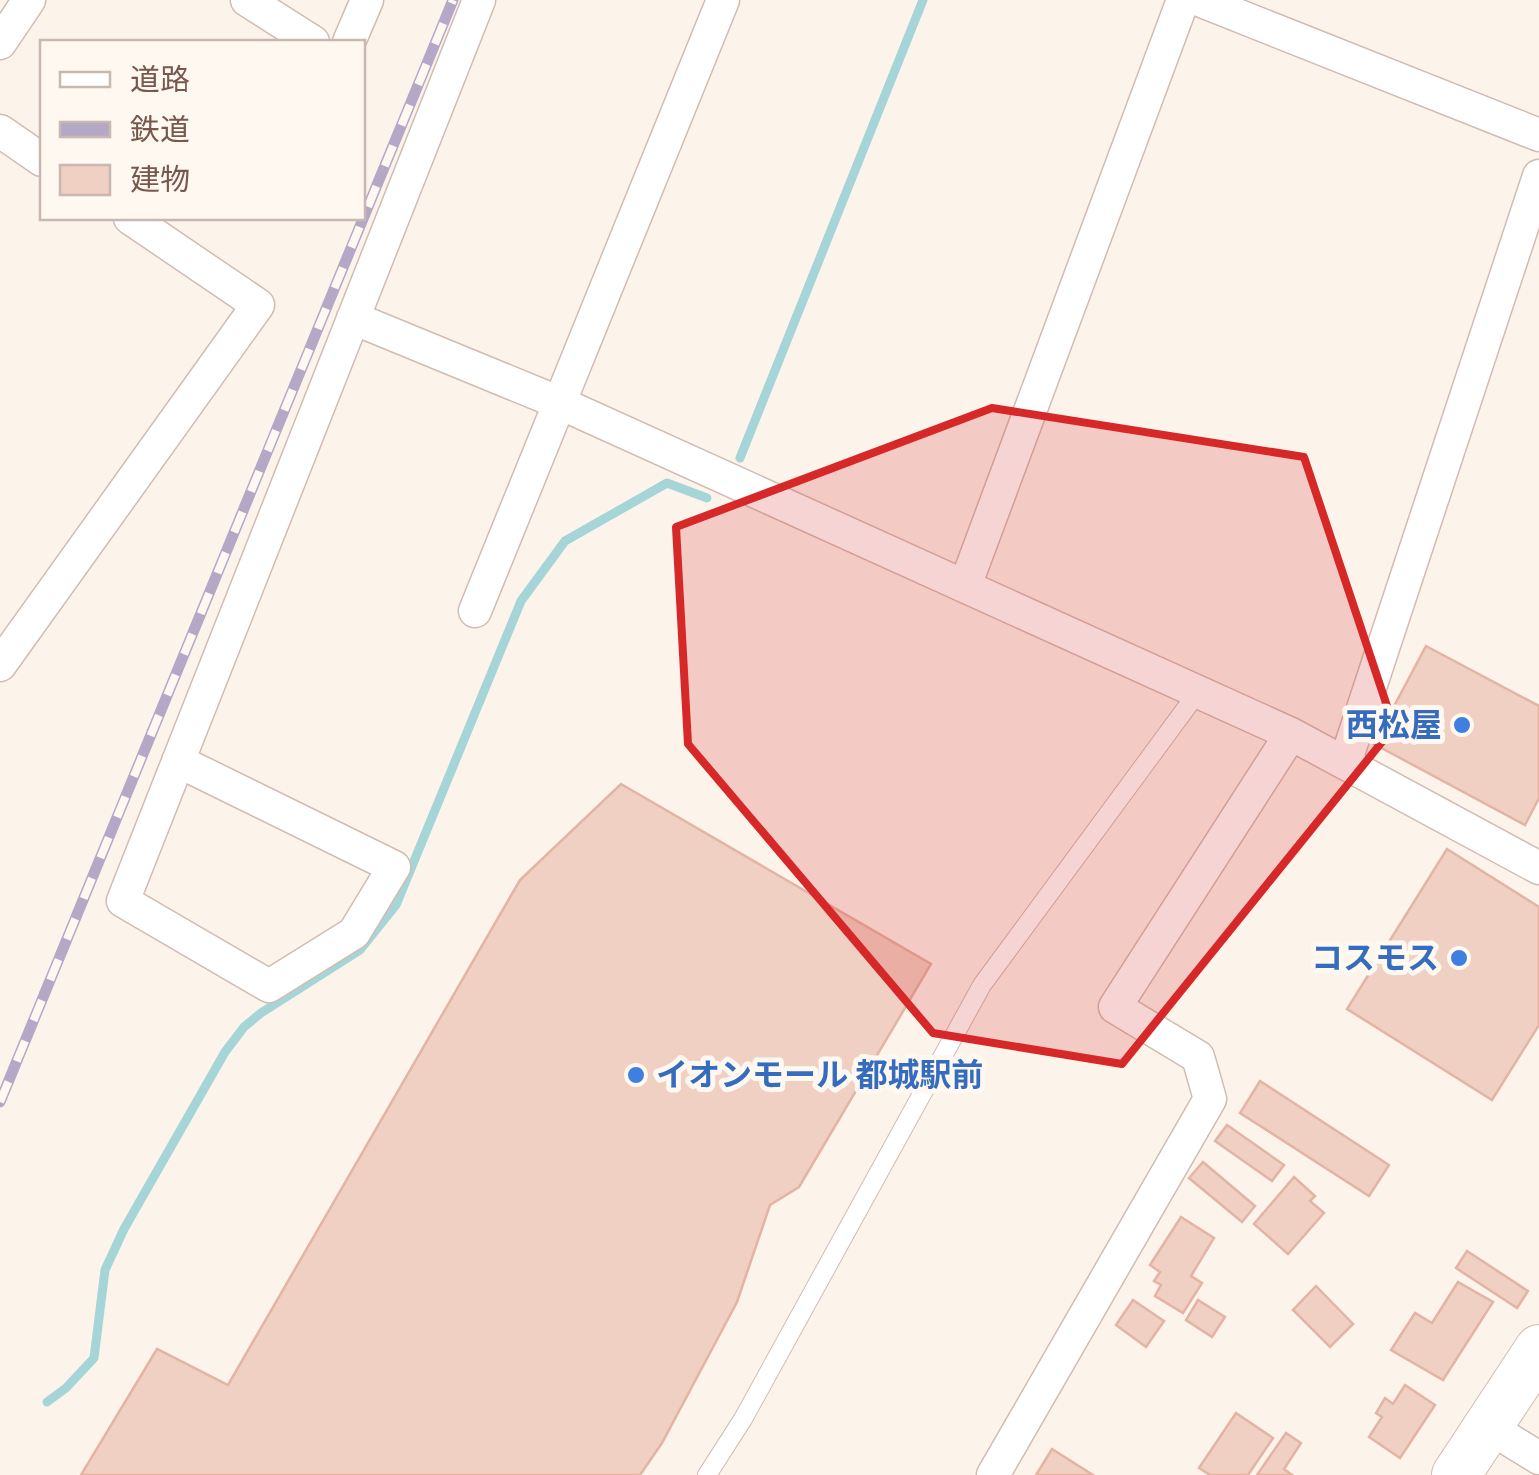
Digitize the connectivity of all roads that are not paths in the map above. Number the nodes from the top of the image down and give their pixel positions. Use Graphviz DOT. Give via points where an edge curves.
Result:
graph roads {
  1 [pos="29,0"];
  2 [pos="247,0"];
  3 [pos="367,0"];
  4 [pos="480,0"];
  5 [pos="724,0"];
  6 [pos="1183,0"];
  7 [pos="1200,0"];
  8 [pos="310,40"];
  9 [pos="351,40"];
  10 [pos="0,43"];
  11 [pos="0,131"];
  12 [pos="1539,135"];
  13 [pos="40,159"];
  14 [pos="1539,176"];
  15 [pos="133,220"];
  16 [pos="353,318"];
  17 [pos="560,403"];
  18 [pos="965,586"];
  19 [pos="475,611"];
  20 [pos="0,664"];
  21 [pos="1198,692"];
  22 [pos="1290,734"];
  23 [pos="178,761"];
  24 [pos="1345,763"];
  25 [pos="1539,868"];
  26 [pos="1539,1349"];
  27 [pos="1487,1426"];
  28 [pos="1539,1458"];
  29 [pos="707,1475"];
  30 [pos="993,1475"];
  31 [pos="1456,1475"];
  1 -- 10 [label="street"];
  2 -- 8 [label="street"];
  3 -- 9 [label="street"];
  4 -- 16 [label="street"];
  5 -- 17 [label="street"];
  6 -- 18 [label="street"];
  7 -- 12 [label="street"];
  11 -- 13 [label="street"];
  14 -- 24 [label="street"];
  15 -- 20 [label="street" via="258,306"];
  16 -- 17 [label="street"];
  16 -- 23 [label="street"];
  17 -- 18 [label="street"];
  17 -- 19 [label="street"];
  18 -- 21 [label="street"];
  21 -- 22 [label="street"];
  21 -- 29 [label="lane" via="982,985"];
  22 -- 24 [label="street"];
  22 -- 30 [label="street" via="1116,1006 1198,1057 1210,1099"];
  23 -- 23 [label="street" via="123,901 269,986 354,933 394,867"];
  24 -- 25 [label="street"];
  26 -- 27 [label="street"];
  27 -- 28 [label="street"];
  27 -- 31 [label="street"];
}
